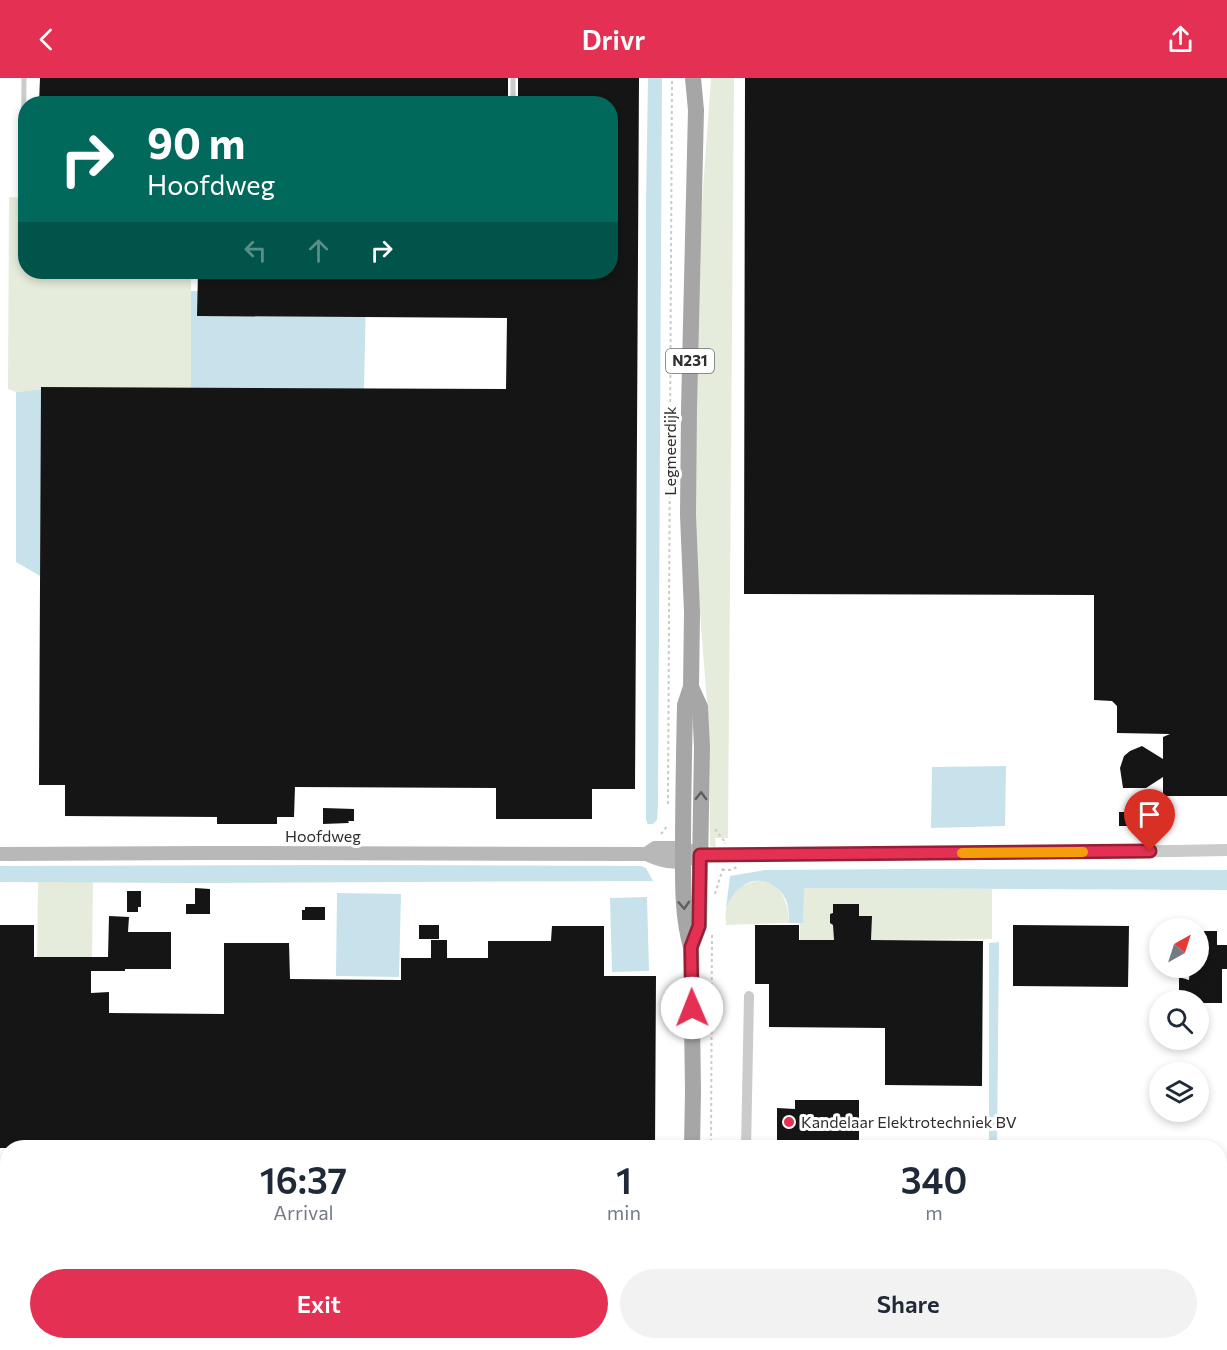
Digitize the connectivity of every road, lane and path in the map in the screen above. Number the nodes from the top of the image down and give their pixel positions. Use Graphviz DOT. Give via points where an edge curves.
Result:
graph roads {
  1 [pos="24,78"];
  2 [pos="513,78"];
  3 [pos="672,78"];
  4 [pos="693,78"];
  5 [pos="703,78"];
  6 [pos="24,96"];
  7 [pos="513,96"];
  8 [pos="696,110"];
  9 [pos="691,687"];
  10 [pos="668,813"];
  11 [pos="1227,849"];
  12 [pos="0,854"];
  13 [pos="683,855"];
  14 [pos="700,855"];
  15 [pos="722,870"];
  16 [pos="714,897"];
  17 [pos="712,928"];
  18 [pos="691,947"];
  19 [pos="749,996"];
  20 [pos="692,1140"];
  21 [pos="711,1140"];
  22 [pos="746,1140"];
  1 -- 6 [label="lane"];
  2 -- 7 [label="lane"];
  3 -- 10 [label="path, Legmeerdijk"];
  4 -- 8 [label="main road, Legmeerdijk / N231"];
  5 -- 8 [label="main road, Legmeerdijk / N231"];
  8 -- 9 [label="main road, Legmeerdijk / N231" via="688,515"];
  9 -- 13 [label="main road, Legmeerdijk / N231" via="685,705"];
  14 -- 9 [label="main road, Legmeerdijk / N231, one-way" via="700,707"];
  11 -- 14 [label="street, Hoofdweg"];
  12 -- 13 [label="main road, Hoofdweg" via="646,854 655,848"];
  13 -- 14 [label="main road, Hoofdweg"];
  13 -- 18 [label="main road, N231, one-way" via="684,907"];
  14 -- 18 [label="main road, N231" via="699,926"];
  15 -- 16 [label="path"];
  17 -- 21 [label="path"];
  18 -- 20 [label="main road, N231"];
  19 -- 22 [label="street"];
}
